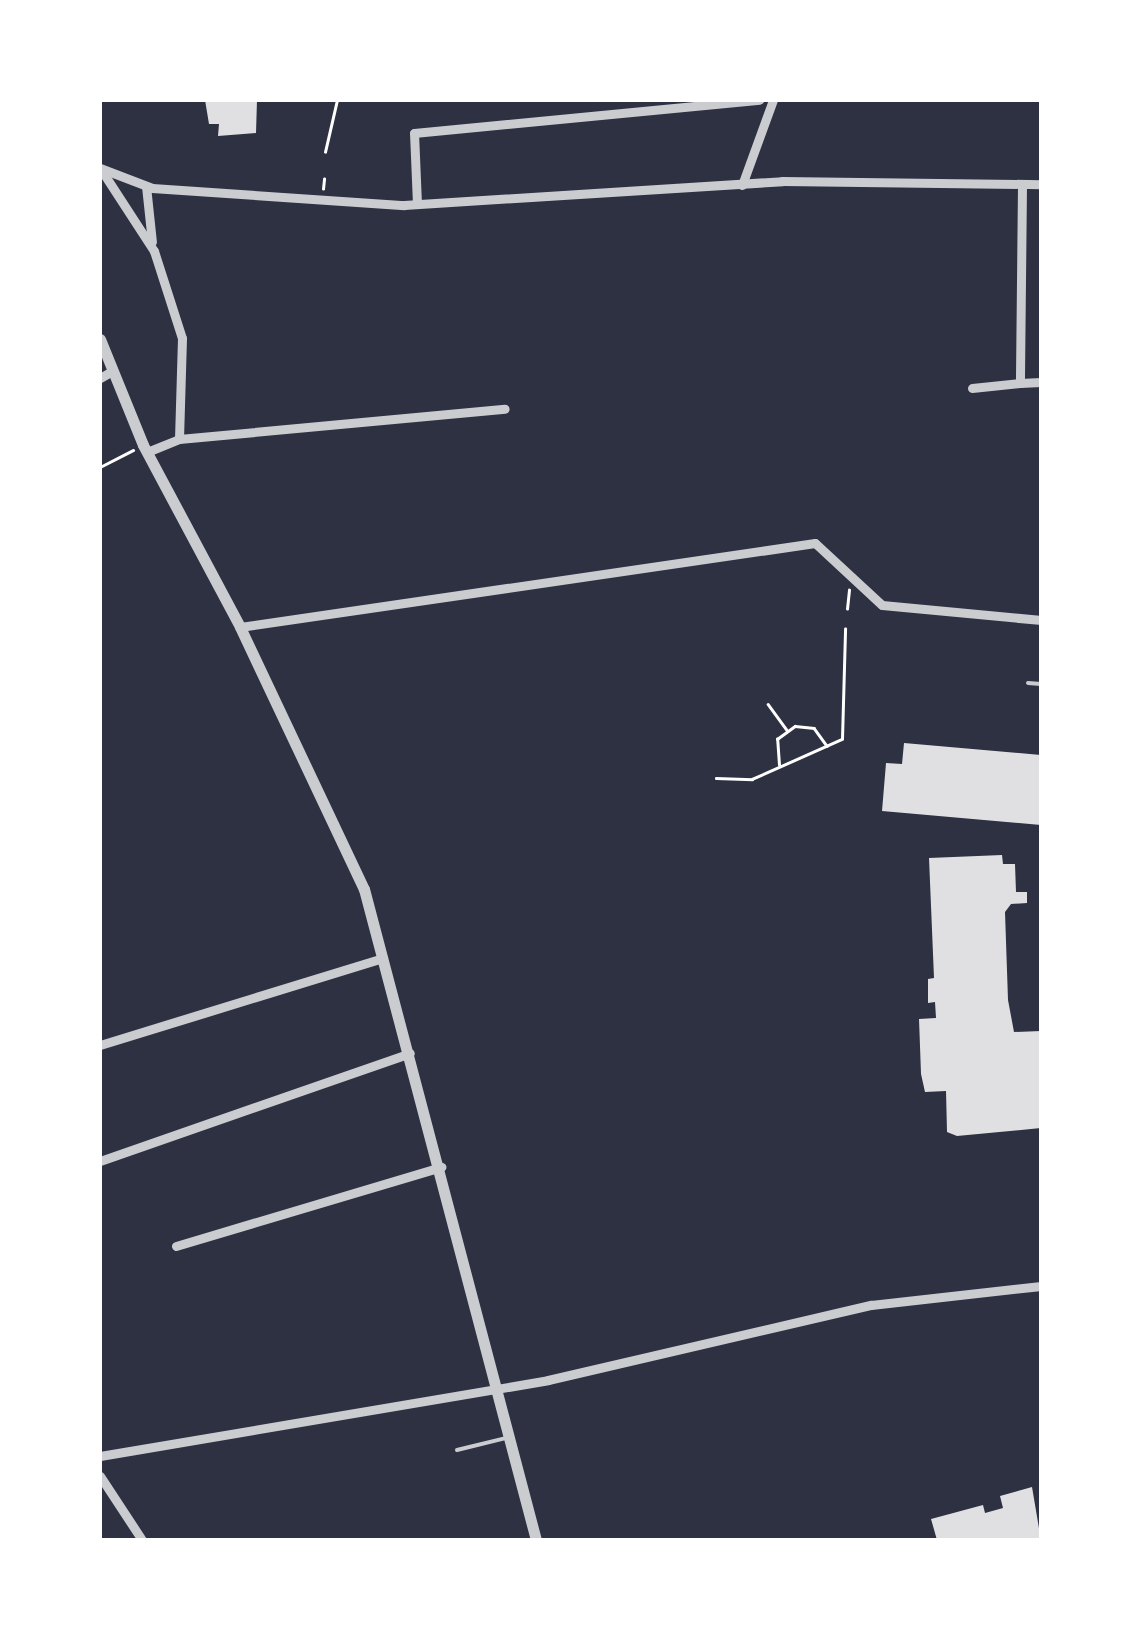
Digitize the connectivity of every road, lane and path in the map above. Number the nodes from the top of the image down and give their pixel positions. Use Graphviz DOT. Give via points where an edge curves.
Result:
graph roads {
  1 [pos="338,100"];
  2 [pos="759,100"];
  3 [pos="773,100"];
  4 [pos="325,152"];
  5 [pos="100,168"];
  6 [pos="1022,184"];
  7 [pos="1041,184"];
  8 [pos="742,185"];
  9 [pos="146,186"];
  10 [pos="417,204"];
  11 [pos="154,251"];
  12 [pos="100,339"];
  13 [pos="106,374"];
  14 [pos="1041,382"];
  15 [pos="1020,384"];
  16 [pos="972,388"];
  17 [pos="505,409"];
  18 [pos="179,439"];
  19 [pos="145,448"];
  20 [pos="100,467"];
  21 [pos="850,578"];
  22 [pos="847,608"];
  23 [pos="1041,620"];
  24 [pos="240,627"];
  25 [pos="845,629"];
  26 [pos="1028,683"];
  27 [pos="1041,684"];
  28 [pos="768,704"];
  29 [pos="787,730"];
  30 [pos="827,746"];
  31 [pos="780,767"];
  32 [pos="716,778"];
  33 [pos="383,958"];
  34 [pos="100,1045"];
  35 [pos="410,1053"];
  36 [pos="100,1161"];
  37 [pos="441,1168"];
  38 [pos="176,1246"];
  39 [pos="1041,1286"];
  40 [pos="496,1388"];
  41 [pos="508,1437"];
  42 [pos="457,1450"];
  43 [pos="100,1456"];
  44 [pos="100,1476"];
  45 [pos="142,1540"];
  46 [pos="536,1540"];
  1 -- 4 [label="path"];
  2 -- 10 [label="street" via="414,133"];
  3 -- 8 [label="street"];
  5 -- 9 [label="street"];
  5 -- 11 [label="street"];
  6 -- 7 [label="street"];
  6 -- 8 [label="street"];
  6 -- 15 [label="street"];
  8 -- 10 [label="street"];
  9 -- 10 [label="street"];
  9 -- 11 [label="street"];
  11 -- 18 [label="street" via="182,338"];
  12 -- 13 [label="street"];
  13 -- 19 [label="street"];
  14 -- 15 [label="street"];
  15 -- 16 [label="street"];
  17 -- 18 [label="street"];
  18 -- 19 [label="street"];
  19 -- 20 [label="path"];
  19 -- 24 [label="street"];
  21 -- 22 [label="path"];
  21 -- 23 [label="street" via="882,606"];
  21 -- 24 [label="street" via="815,543"];
  24 -- 33 [label="street" via="364,890"];
  25 -- 30 [label="path" via="842,739"];
  26 -- 27 [label="lane"];
  28 -- 29 [label="path"];
  29 -- 30 [label="path" via="814,728"];
  29 -- 31 [label="path" via="777,739"];
  30 -- 31 [label="path"];
  31 -- 32 [label="path" via="745,780"];
  33 -- 34 [label="street"];
  33 -- 35 [label="street"];
  35 -- 36 [label="street"];
  35 -- 37 [label="street"];
  37 -- 38 [label="street"];
  37 -- 40 [label="street"];
  39 -- 40 [label="street" via="871,1305"];
  40 -- 41 [label="street"];
  40 -- 43 [label="street"];
  41 -- 42 [label="lane"];
  41 -- 46 [label="street"];
  44 -- 45 [label="street"];
}
